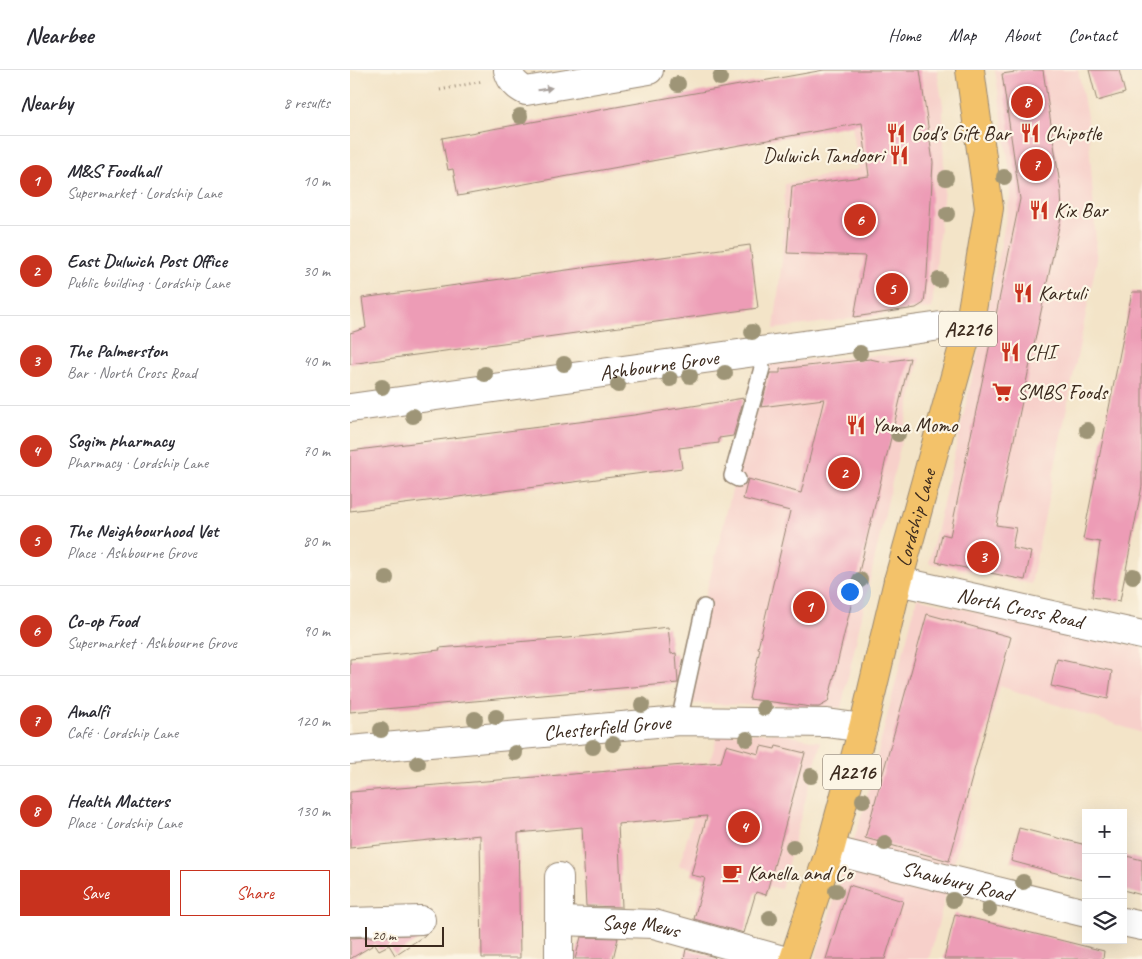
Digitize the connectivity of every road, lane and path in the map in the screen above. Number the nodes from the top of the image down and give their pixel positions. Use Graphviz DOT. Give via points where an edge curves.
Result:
graph roads {
  1 [pos="650,70"];
  2 [pos="970,70"];
  3 [pos="509,73"];
  4 [pos="440,90"];
  5 [pos="970,322"];
  6 [pos="759,352"];
  7 [pos="350,408"];
  8 [pos="738,479"];
  9 [pos="898,581"];
  10 [pos="704,607"];
  11 [pos="1142,635"];
  12 [pos="679,721"];
  13 [pos="863,728"];
  14 [pos="350,750"];
  15 [pos="830,850"];
  16 [pos="559,877"];
  17 [pos="1082,912"];
  18 [pos="421,920"];
  19 [pos="559,921"];
  20 [pos="350,922"];
  21 [pos="1127,923"];
  22 [pos="1142,926"];
  23 [pos="559,959"];
  24 [pos="779,959"];
  25 [pos="794,959"];
  3 -- 1 [label="street, one-way" via="517,87 536,90"];
  2 -- 5 [label="main road, Lordship Lane / A2216" via="989,208"];
  3 -- 4 [label="path"];
  5 -- 6 [label="street, Ashbourne Grove"];
  5 -- 9 [label="main road, Lordship Lane / A2216"];
  6 -- 7 [label="street, Ashbourne Grove"];
  6 -- 8 [label="lane" via="762,368 732,476"];
  9 -- 11 [label="street, North Cross Road"];
  9 -- 13 [label="main road, Lordship Lane / A2216"];
  10 -- 12 [label="lane"];
  12 -- 13 [label="street, Chesterfield Grove" via="827,723"];
  12 -- 14 [label="street, Chesterfield Grove"];
  13 -- 15 [label="main road, Lordship Lane / A2216"];
  15 -- 17 [label="street, Shawbury Road"];
  15 -- 25 [label="main road, Lordship Lane / A2216"];
  16 -- 19 [label="street"];
  18 -- 20 [label="street"];
  19 -- 23 [label="street"];
  19 -- 24 [label="street, Sage Mews" via="654,924"];
  21 -- 22 [label="street"];
}
